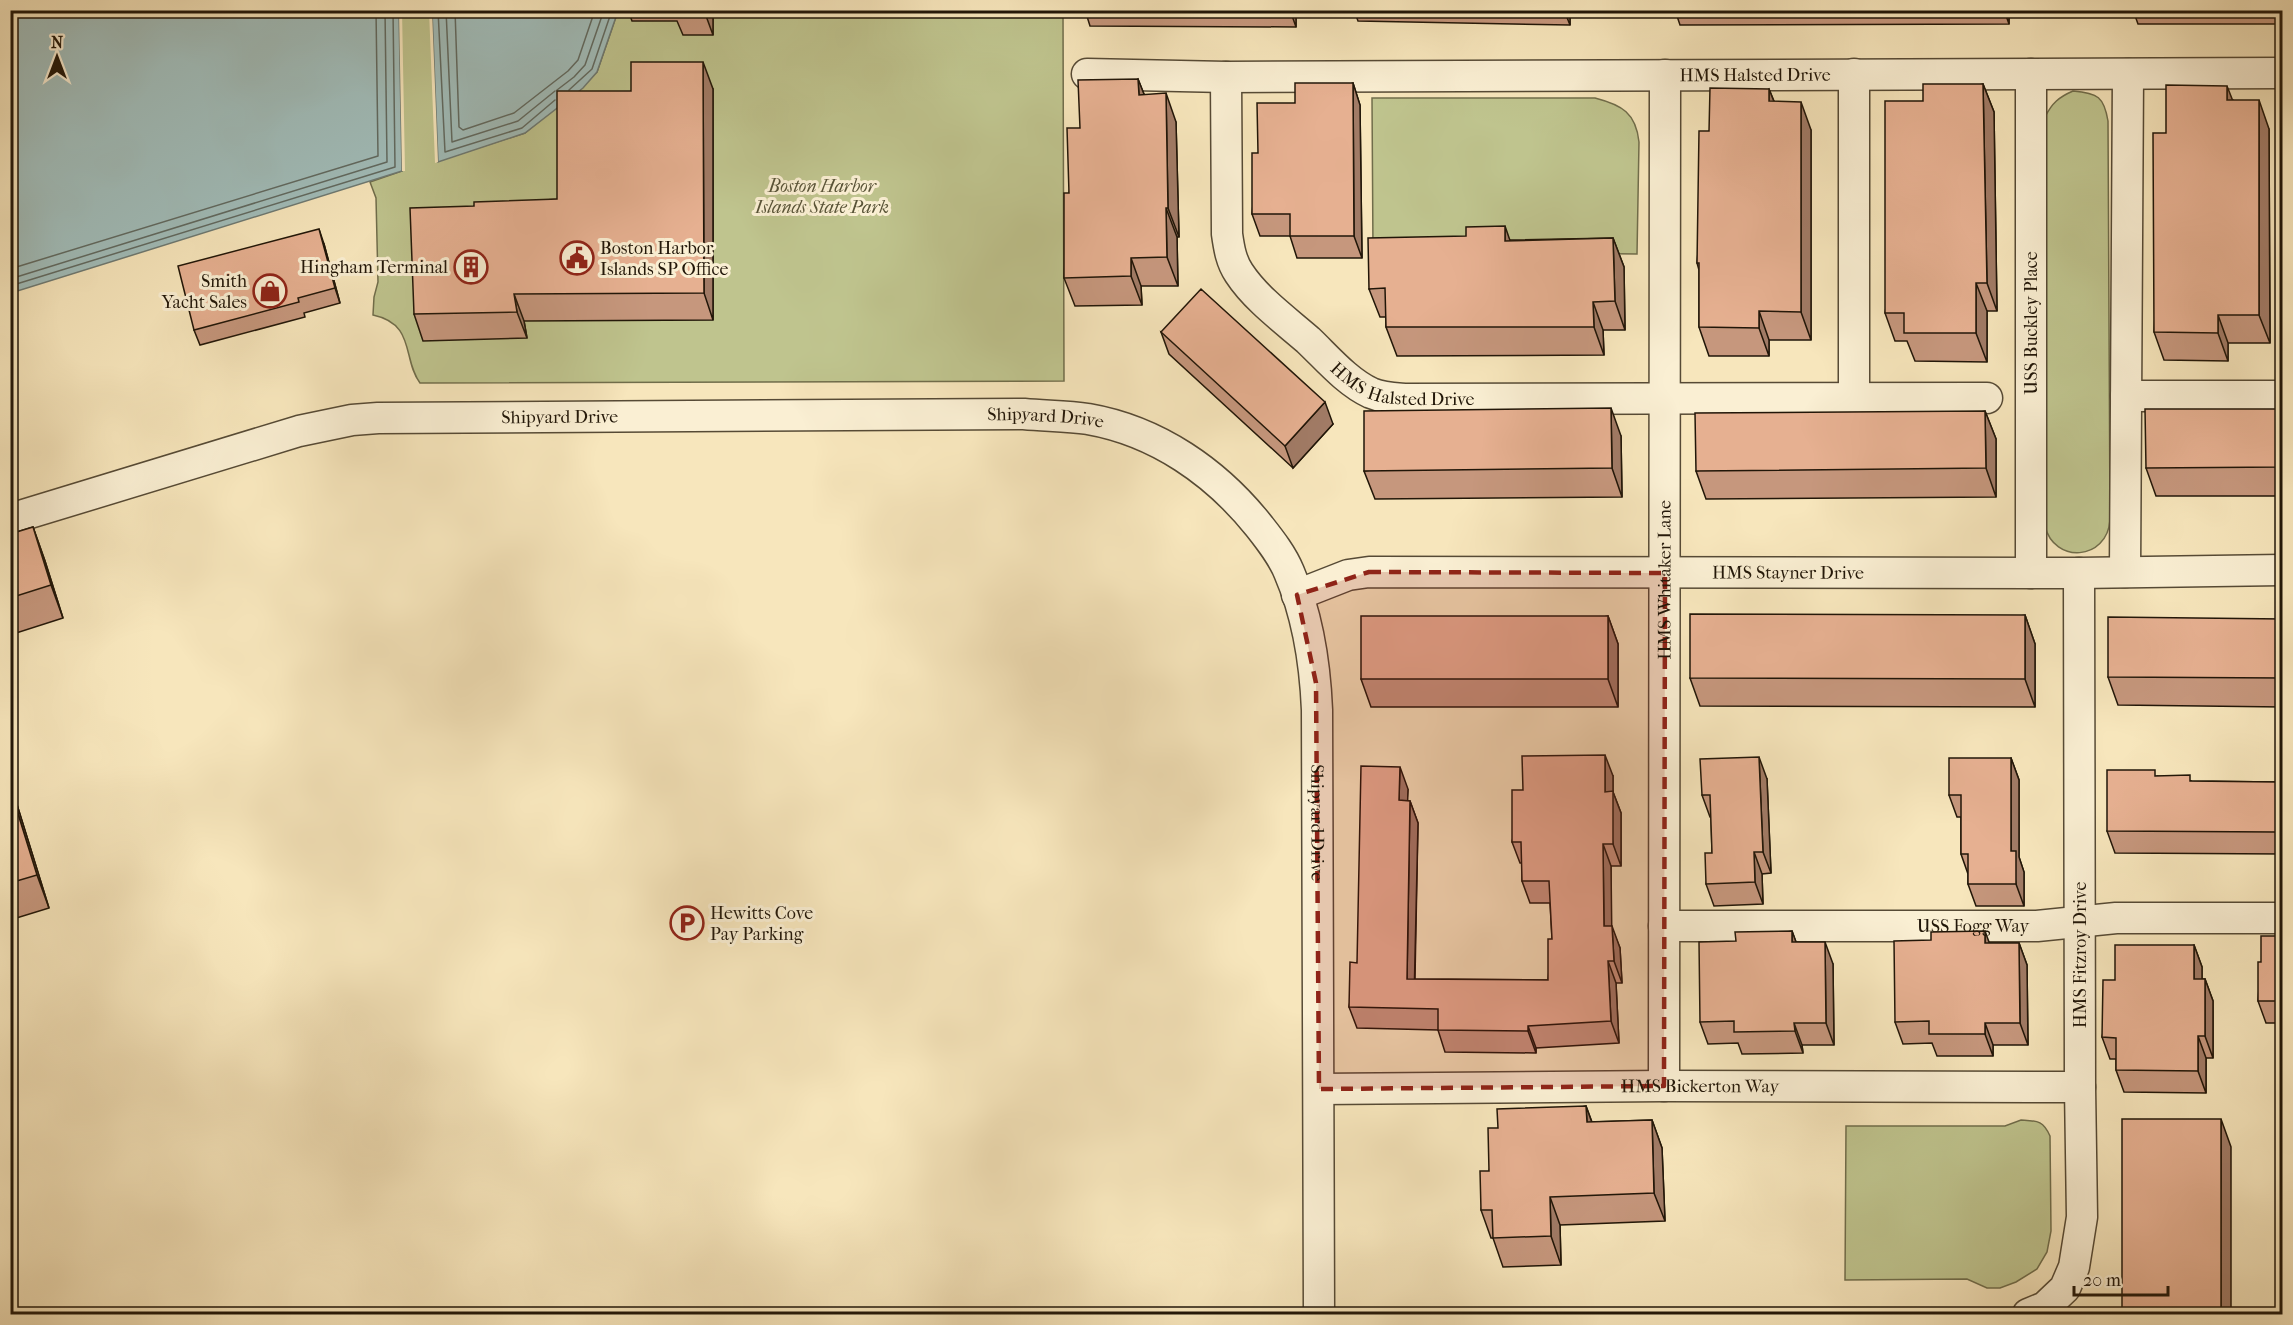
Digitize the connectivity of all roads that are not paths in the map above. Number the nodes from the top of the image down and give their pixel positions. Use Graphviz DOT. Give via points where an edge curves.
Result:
graph roads {
  1 [pos="2283,73"];
  2 [pos="1087,74"];
  3 [pos="1854,74"];
  4 [pos="2031,74"];
  5 [pos="2128,74"];
  6 [pos="1665,75"];
  7 [pos="1226,76"];
  8 [pos="2126,396"];
  9 [pos="2283,396"];
  10 [pos="1854,398"];
  11 [pos="1988,398"];
  12 [pos="1665,399"];
  13 [pos="10,519"];
  14 [pos="2283,570"];
  15 [pos="2125,572"];
  16 [pos="1665,573"];
  17 [pos="2031,573"];
  18 [pos="2079,573"];
  19 [pos="1297,595"];
  20 [pos="2283,918"];
  21 [pos="2081,921"];
  22 [pos="1664,926"];
  23 [pos="1664,1086"];
  24 [pos="2080,1088"];
  25 [pos="1319,1089"];
  26 [pos="1319,1314"];
  27 [pos="2028,1314"];
  1 -- 5 [label="street, HMS Halsted Drive"];
  2 -- 7 [label="street, HMS Halsted Drive"];
  3 -- 4 [label="street, HMS Halsted Drive"];
  3 -- 6 [label="street, HMS Halsted Drive"];
  3 -- 10 [label="street"];
  4 -- 5 [label="street, HMS Halsted Drive"];
  4 -- 17 [label="street, USS Buckley Place"];
  5 -- 8 [label="street"];
  6 -- 7 [label="street, HMS Halsted Drive"];
  6 -- 12 [label="street, HMS Whitaker Lane"];
  7 -- 12 [label="street, HMS Halsted Drive" via="1230,255 1252,290 1353,382 1387,398"];
  8 -- 9 [label="street"];
  8 -- 15 [label="street"];
  10 -- 11 [label="street, HMS Halsted Drive"];
  10 -- 12 [label="street, HMS Halsted Drive"];
  12 -- 16 [label="street, HMS Whitaker Lane"];
  13 -- 19 [label="street, Shipyard Drive" via="299,431 352,420 498,415 1024,414 1088,419 1131,431 1176,451 1241,503 1271,541"];
  14 -- 15 [label="street, HMS Stayner Drive"];
  15 -- 18 [label="street, HMS Stayner Drive"];
  16 -- 17 [label="street, HMS Stayner Drive"];
  16 -- 19 [label="street, HMS Stayner Drive" via="1369,572 1348,575"];
  16 -- 22 [label="street, HMS Whitaker Lane"];
  17 -- 18 [label="street, HMS Stayner Drive"];
  18 -- 21 [label="street, HMS Fitzroy Drive"];
  19 -- 25 [label="street, Shipyard Drive" via="1310,638 1316,683"];
  20 -- 21 [label="street, USS Fogg Way"];
  21 -- 22 [label="street, USS Fogg Way" via="2037,926"];
  21 -- 24 [label="street, HMS Fitzroy Drive"];
  22 -- 23 [label="street, HMS Whitaker Lane"];
  23 -- 24 [label="street, HMS Bickerton Way"];
  23 -- 25 [label="street, HMS Bickerton Way"];
  24 -- 27 [label="street, HMS Fitzroy Drive" via="2080,1242 2065,1288 2045,1307"];
  25 -- 26 [label="street, Shipyard Drive"];
}
